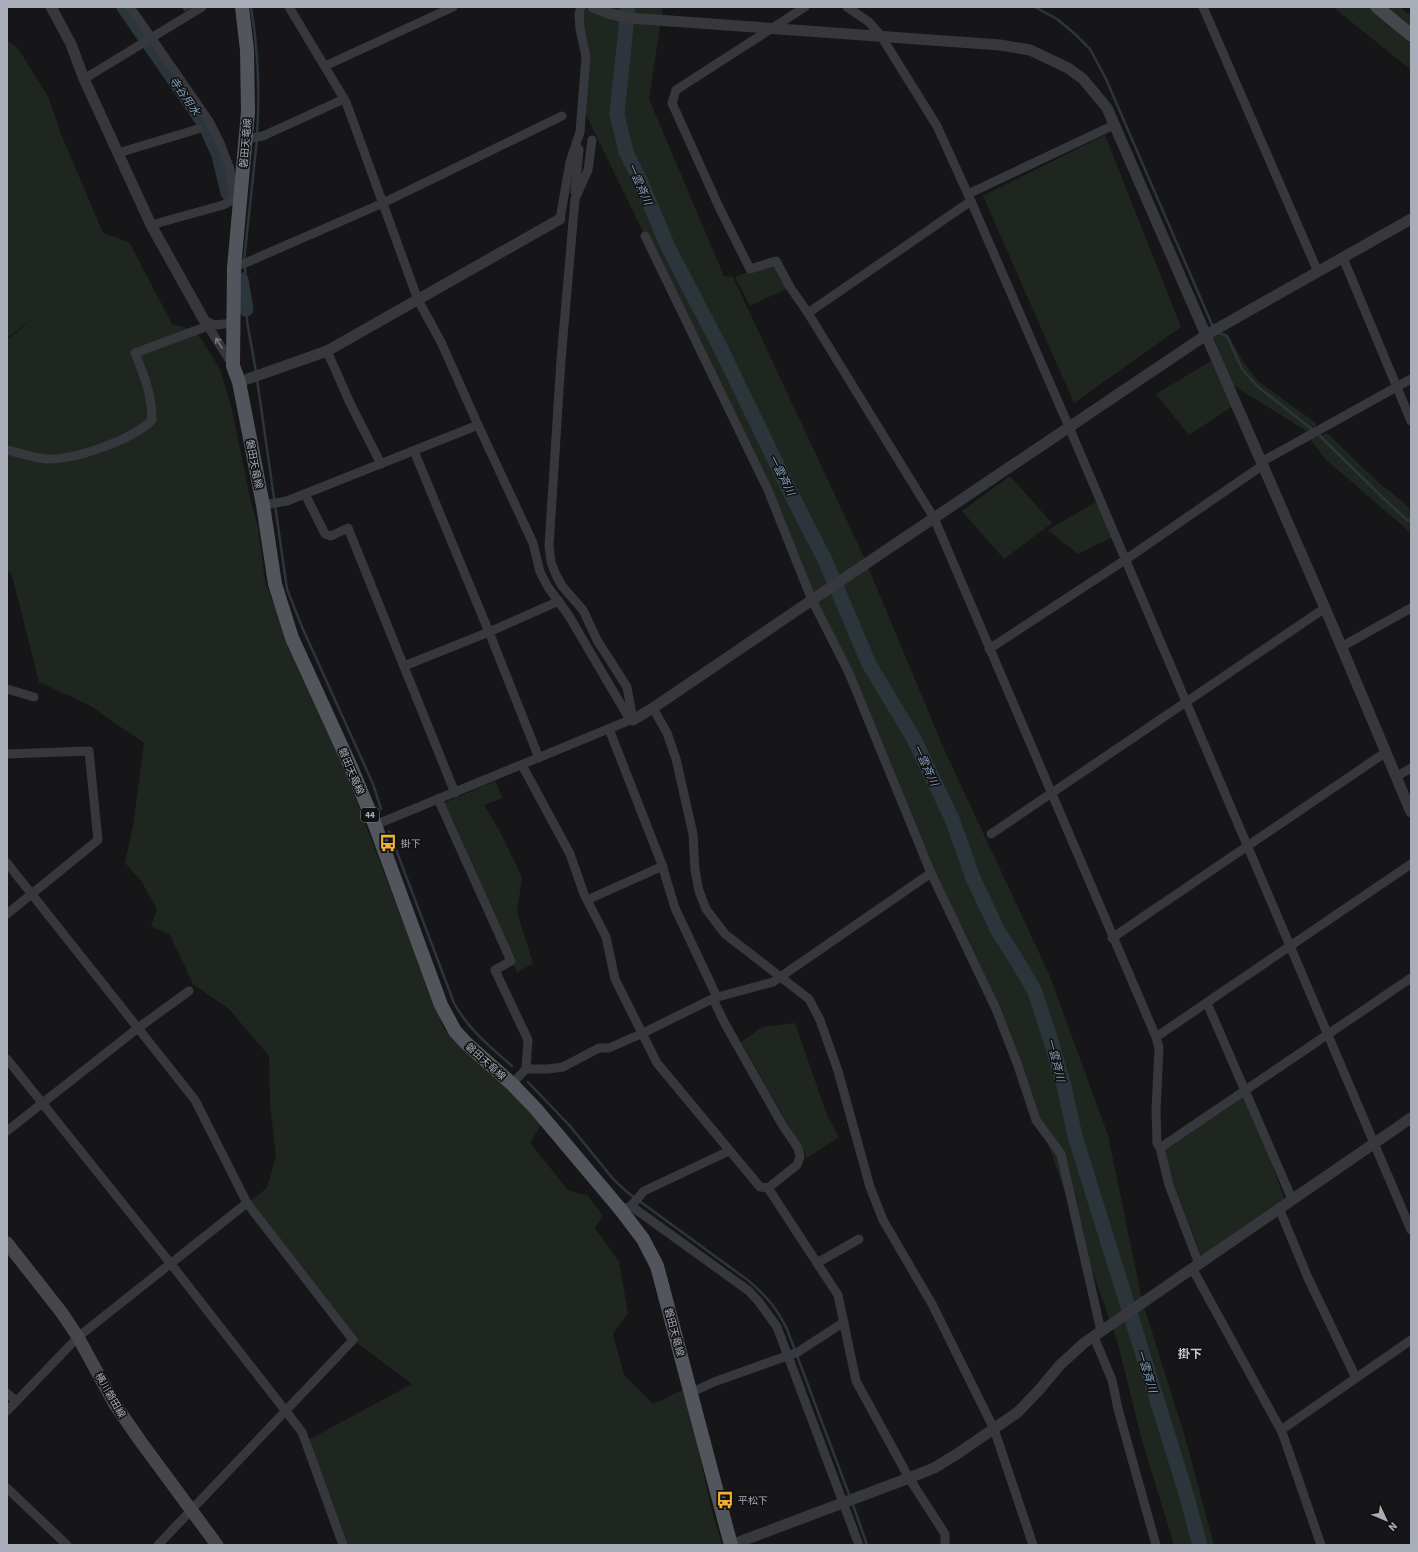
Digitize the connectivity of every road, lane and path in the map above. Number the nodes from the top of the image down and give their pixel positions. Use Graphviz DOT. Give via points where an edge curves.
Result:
graph roads {
  1 [pos="51,7"];
  2 [pos="130,7"];
  3 [pos="202,7"];
  4 [pos="242,7"];
  5 [pos="289,7"];
  6 [pos="453,7"];
  7 [pos="580,7"];
  8 [pos="805,7"];
  9 [pos="847,7"];
  10 [pos="1203,7"];
  11 [pos="1377,7"];
  12 [pos="595,8"];
  13 [pos="771,29"];
  14 [pos="1411,35"];
  15 [pos="882,36"];
  16 [pos="151,38"];
  17 [pos="325,66"];
  18 [pos="84,79"];
  19 [pos="344,99"];
  20 [pos="562,116"];
  21 [pos="1114,125"];
  22 [pos="198,129"];
  23 [pos="580,132"];
  24 [pos="246,139"];
  25 [pos="592,140"];
  26 [pos="118,153"];
  27 [pos="970,197"];
  28 [pos="237,199"];
  29 [pos="575,199"];
  30 [pos="383,203"];
  31 [pos="560,219"];
  32 [pos="1411,219"];
  33 [pos="151,226"];
  34 [pos="645,236"];
  35 [pos="1342,258"];
  36 [pos="234,268"];
  37 [pos="1318,272"];
  38 [pos="418,300"];
  39 [pos="808,313"];
  40 [pos="206,323"];
  41 [pos="233,323"];
  42 [pos="1206,335"];
  43 [pos="327,351"];
  44 [pos="233,366"];
  45 [pos="1411,379"];
  46 [pos="238,382"];
  47 [pos="1397,386"];
  48 [pos="1411,420"];
  49 [pos="478,425"];
  50 [pos="1069,427"];
  51 [pos="7,450"];
  52 [pos="414,451"];
  53 [pos="380,464"];
  54 [pos="1262,464"];
  55 [pos="305,494"];
  56 [pos="263,505"];
  57 [pos="934,518"];
  58 [pos="1125,560"];
  59 [pos="812,600"];
  60 [pos="559,601"];
  61 [pos="1324,608"];
  62 [pos="1411,608"];
  63 [pos="489,632"];
  64 [pos="1341,647"];
  65 [pos="990,649"];
  66 [pos="404,666"];
  67 [pos="7,689"];
  68 [pos="34,697"];
  69 [pos="1186,701"];
  70 [pos="653,708"];
  71 [pos="631,720"];
  72 [pos="609,729"];
  73 [pos="1386,752"];
  74 [pos="7,754"];
  75 [pos="539,758"];
  76 [pos="522,765"];
  77 [pos="1411,768"];
  78 [pos="1396,777"];
  79 [pos="455,793"];
  80 [pos="1052,793"];
  81 [pos="438,799"];
  82 [pos="1411,812"];
  83 [pos="375,826"];
  84 [pos="991,834"];
  85 [pos="1247,846"];
  86 [pos="7,863"];
  87 [pos="1411,864"];
  88 [pos="663,866"];
  89 [pos="931,873"];
  90 [pos="32,895"];
  91 [pos="587,900"];
  92 [pos="7,914"];
  93 [pos="1112,938"];
  94 [pos="1290,948"];
  95 [pos="781,977"];
  96 [pos="1411,978"];
  97 [pos="189,991"];
  98 [pos="715,998"];
  99 [pos="1207,1003"];
  100 [pos="138,1028"];
  101 [pos="641,1034"];
  102 [pos="1329,1034"];
  103 [pos="1156,1037"];
  104 [pos="7,1059"];
  105 [pos="526,1069"];
  106 [pos="512,1084"];
  107 [pos="1245,1090"];
  108 [pos="42,1104"];
  109 [pos="1411,1118"];
  110 [pos="7,1131"];
  111 [pos="1374,1143"];
  112 [pos="1160,1148"];
  113 [pos="729,1151"];
  114 [pos="768,1188"];
  115 [pos="1292,1199"];
  116 [pos="247,1203"];
  117 [pos="631,1204"];
  118 [pos="1279,1208"];
  119 [pos="1411,1230"];
  120 [pos="859,1239"];
  121 [pos="7,1243"];
  122 [pos="817,1263"];
  123 [pos="171,1264"];
  124 [pos="1196,1266"];
  125 [pos="844,1322"];
  126 [pos="1101,1332"];
  127 [pos="78,1337"];
  128 [pos="1411,1340"];
  129 [pos="793,1354"];
  130 [pos="1356,1378"];
  131 [pos="7,1393"];
  132 [pos="690,1393"];
  133 [pos="16,1401"];
  134 [pos="7,1410"];
  135 [pos="286,1410"];
  136 [pos="994,1429"];
  137 [pos="1281,1430"];
  138 [pos="909,1478"];
  139 [pos="7,1488"];
  140 [pos="847,1501"];
  141 [pos="192,1510"];
  142 [pos="67,1545"];
  143 [pos="158,1545"];
  144 [pos="217,1545"];
  145 [pos="343,1545"];
  146 [pos="732,1545"];
  147 [pos="859,1545"];
  148 [pos="945,1545"];
  149 [pos="1033,1545"];
  150 [pos="1156,1545"];
  151 [pos="1321,1545"];
  1 -- 18 [label="street" via="71,44"];
  2 -- 16 [label="street"];
  3 -- 16 [label="street"];
  4 -- 24 [label="main road, 磐田天竜線 / 44" via="247,50"];
  5 -- 17 [label="street"];
  6 -- 17 [label="street"];
  7 -- 23 [label="street" via="580,29 586,57"];
  8 -- 13 [label="street"];
  9 -- 15 [label="street" via="869,22"];
  10 -- 37 [label="street"];
  11 -- 14 [label="main road"];
  12 -- 13 [label="street" via="629,18"];
  13 -- 15 [label="street"];
  13 -- 39 [label="street" via="676,90 672,104 750,270 776,261"];
  15 -- 21 [label="street" via="1000,45 1030,50 1068,68 1083,79 1107,108"];
  15 -- 27 [label="street" via="937,126"];
  16 -- 18 [label="street"];
  16 -- 28 [label="street" via="209,122 230,169"];
  17 -- 19 [label="street"];
  18 -- 26 [label="street"];
  19 -- 24 [label="street" via="263,136"];
  19 -- 30 [label="street"];
  20 -- 30 [label="street"];
  21 -- 27 [label="street"];
  21 -- 42 [label="street"];
  22 -- 26 [label="street"];
  23 -- 29 [label="street"];
  23 -- 31 [label="street" via="570,162"];
  24 -- 28 [label="main road, 磐田天竜線 / 44"];
  25 -- 29 [label="street" via="588,170"];
  26 -- 33 [label="street"];
  27 -- 39 [label="street"];
  27 -- 50 [label="street"];
  28 -- 33 [label="street"];
  28 -- 36 [label="main road, 磐田天竜線 / 44"];
  29 -- 71 [label="street" via="549,546 551,562 562,586 583,610 597,640 627,687"];
  30 -- 36 [label="street"];
  30 -- 38 [label="street"];
  31 -- 38 [label="street"];
  32 -- 35 [label="street"];
  33 -- 40 [label="street"];
  34 -- 59 [label="street" via="768,490"];
  35 -- 37 [label="street"];
  35 -- 47 [label="street"];
  36 -- 41 [label="main road, 磐田天竜線 / 44"];
  37 -- 42 [label="street"];
  38 -- 43 [label="street"];
  38 -- 49 [label="street" via="441,342"];
  39 -- 57 [label="street"];
  40 -- 41 [label="street"];
  44 -- 40 [label="street, one-way"];
  40 -- 51 [label="street" via="136,353 152,405 152,420 144,427 109,444 73,456 48,459"];
  41 -- 44 [label="main road, 磐田天竜線 / 44"];
  42 -- 50 [label="street"];
  42 -- 54 [label="street"];
  43 -- 46 [label="street"];
  43 -- 53 [label="street"];
  44 -- 46 [label="main road, 磐田天竜線 / 44"];
  45 -- 47 [label="street"];
  46 -- 56 [label="main road, 磐田天竜線 / 44"];
  47 -- 48 [label="street"];
  47 -- 54 [label="street"];
  49 -- 52 [label="street"];
  49 -- 60 [label="street" via="533,543 540,572"];
  50 -- 57 [label="street"];
  50 -- 58 [label="street"];
  52 -- 53 [label="street"];
  52 -- 63 [label="street"];
  53 -- 55 [label="street"];
  54 -- 58 [label="street"];
  54 -- 61 [label="street"];
  55 -- 56 [label="street" via="287,501"];
  55 -- 66 [label="street" via="325,534 331,536 348,528"];
  56 -- 83 [label="main road, 磐田天竜線 / 44" via="275,584 292,638"];
  57 -- 59 [label="street"];
  57 -- 65 [label="street"];
  58 -- 65 [label="street"];
  58 -- 69 [label="street"];
  59 -- 70 [label="street"];
  59 -- 89 [label="street" via="849,673"];
  60 -- 63 [label="street"];
  60 -- 71 [label="street"];
  61 -- 64 [label="street"];
  61 -- 69 [label="street"];
  62 -- 64 [label="street"];
  63 -- 66 [label="street"];
  63 -- 75 [label="street"];
  64 -- 73 [label="street"];
  65 -- 80 [label="street"];
  66 -- 79 [label="street"];
  67 -- 68 [label="street"];
  69 -- 80 [label="street"];
  69 -- 85 [label="street"];
  70 -- 71 [label="street"];
  70 -- 95 [label="street" via="667,733 676,759 692,834 699,891 706,909 725,934"];
  71 -- 72 [label="street"];
  72 -- 75 [label="street"];
  72 -- 88 [label="street"];
  73 -- 78 [label="street"];
  73 -- 85 [label="street"];
  74 -- 90 [label="street" via="89,751 98,840"];
  75 -- 76 [label="street"];
  76 -- 79 [label="street"];
  76 -- 91 [label="street" via="570,854"];
  77 -- 78 [label="street"];
  78 -- 82 [label="street"];
  79 -- 81 [label="street"];
  80 -- 84 [label="street"];
  80 -- 93 [label="street"];
  81 -- 83 [label="street"];
  81 -- 105 [label="street" via="510,961 495,970 528,1040"];
  83 -- 106 [label="main road, 磐田天竜線 / 44" via="435,989 449,1020 466,1043"];
  85 -- 93 [label="street"];
  85 -- 94 [label="street"];
  86 -- 90 [label="street"];
  87 -- 94 [label="street"];
  88 -- 91 [label="street"];
  88 -- 98 [label="street" via="675,908"];
  89 -- 95 [label="street"];
  89 -- 126 [label="street" via="996,1009 1036,1120 1061,1154"];
  90 -- 92 [label="street"];
  90 -- 100 [label="street"];
  91 -- 101 [label="street" via="606,937 615,979"];
  93 -- 103 [label="street"];
  94 -- 99 [label="street"];
  94 -- 102 [label="street"];
  95 -- 98 [label="street" via="773,982"];
  95 -- 136 [label="street" via="809,999 820,1020 838,1071 882,1220 932,1304"];
  96 -- 102 [label="street"];
  97 -- 100 [label="street"];
  98 -- 101 [label="street"];
  98 -- 114 [label="street" via="724,1022 798,1148 800,1157 797,1165"];
  99 -- 103 [label="street"];
  99 -- 107 [label="street"];
  100 -- 108 [label="street"];
  100 -- 116 [label="street" via="195,1100"];
  101 -- 105 [label="street" via="609,1048 599,1048 562,1067 548,1070"];
  101 -- 113 [label="street" via="657,1063"];
  102 -- 107 [label="street"];
  102 -- 111 [label="street"];
  103 -- 112 [label="street" via="1159,1048 1157,1143"];
  104 -- 108 [label="street"];
  105 -- 106 [label="street"];
  106 -- 117 [label="main road, 磐田天竜線 / 44"];
  107 -- 112 [label="street"];
  107 -- 115 [label="street"];
  108 -- 110 [label="street"];
  108 -- 123 [label="street"];
  109 -- 111 [label="street"];
  111 -- 115 [label="street"];
  111 -- 119 [label="street"];
  112 -- 124 [label="street" via="1169,1185"];
  113 -- 114 [label="street" via="760,1187"];
  113 -- 117 [label="street" via="644,1191"];
  114 -- 122 [label="street"];
  115 -- 118 [label="street"];
  116 -- 123 [label="street"];
  116 -- 135 [label="street" via="353,1340"];
  117 -- 129 [label="street" via="749,1291 777,1327"];
  117 -- 132 [label="main road, 磐田天竜線 / 44" via="643,1239 657,1266"];
  118 -- 124 [label="street"];
  118 -- 130 [label="street" via="1308,1278"];
  120 -- 122 [label="street"];
  121 -- 127 [label="main road, 横川磐田線"];
  122 -- 125 [label="street" via="838,1295"];
  123 -- 127 [label="street"];
  123 -- 135 [label="street"];
  124 -- 126 [label="street"];
  124 -- 137 [label="street"];
  125 -- 129 [label="street"];
  125 -- 138 [label="street" via="856,1381"];
  126 -- 136 [label="street" via="1060,1365 1018,1412"];
  126 -- 150 [label="street" via="1118,1409"];
  127 -- 133 [label="street"];
  127 -- 141 [label="main road, 横川磐田線" via="114,1403"];
  128 -- 130 [label="street"];
  129 -- 132 [label="street"];
  129 -- 140 [label="street"];
  130 -- 137 [label="street"];
  131 -- 133 [label="street"];
  132 -- 146 [label="main road, 磐田天竜線 / 44"];
  133 -- 134 [label="street"];
  135 -- 141 [label="street"];
  135 -- 145 [label="street" via="302,1432"];
  136 -- 138 [label="street" via="940,1464"];
  136 -- 149 [label="street"];
  137 -- 151 [label="street"];
  138 -- 140 [label="street"];
  138 -- 148 [label="street" via="945,1534"];
  139 -- 142 [label="street"];
  140 -- 146 [label="street"];
  140 -- 147 [label="street"];
  141 -- 143 [label="street"];
  141 -- 144 [label="main road, 横川磐田線"];
}
